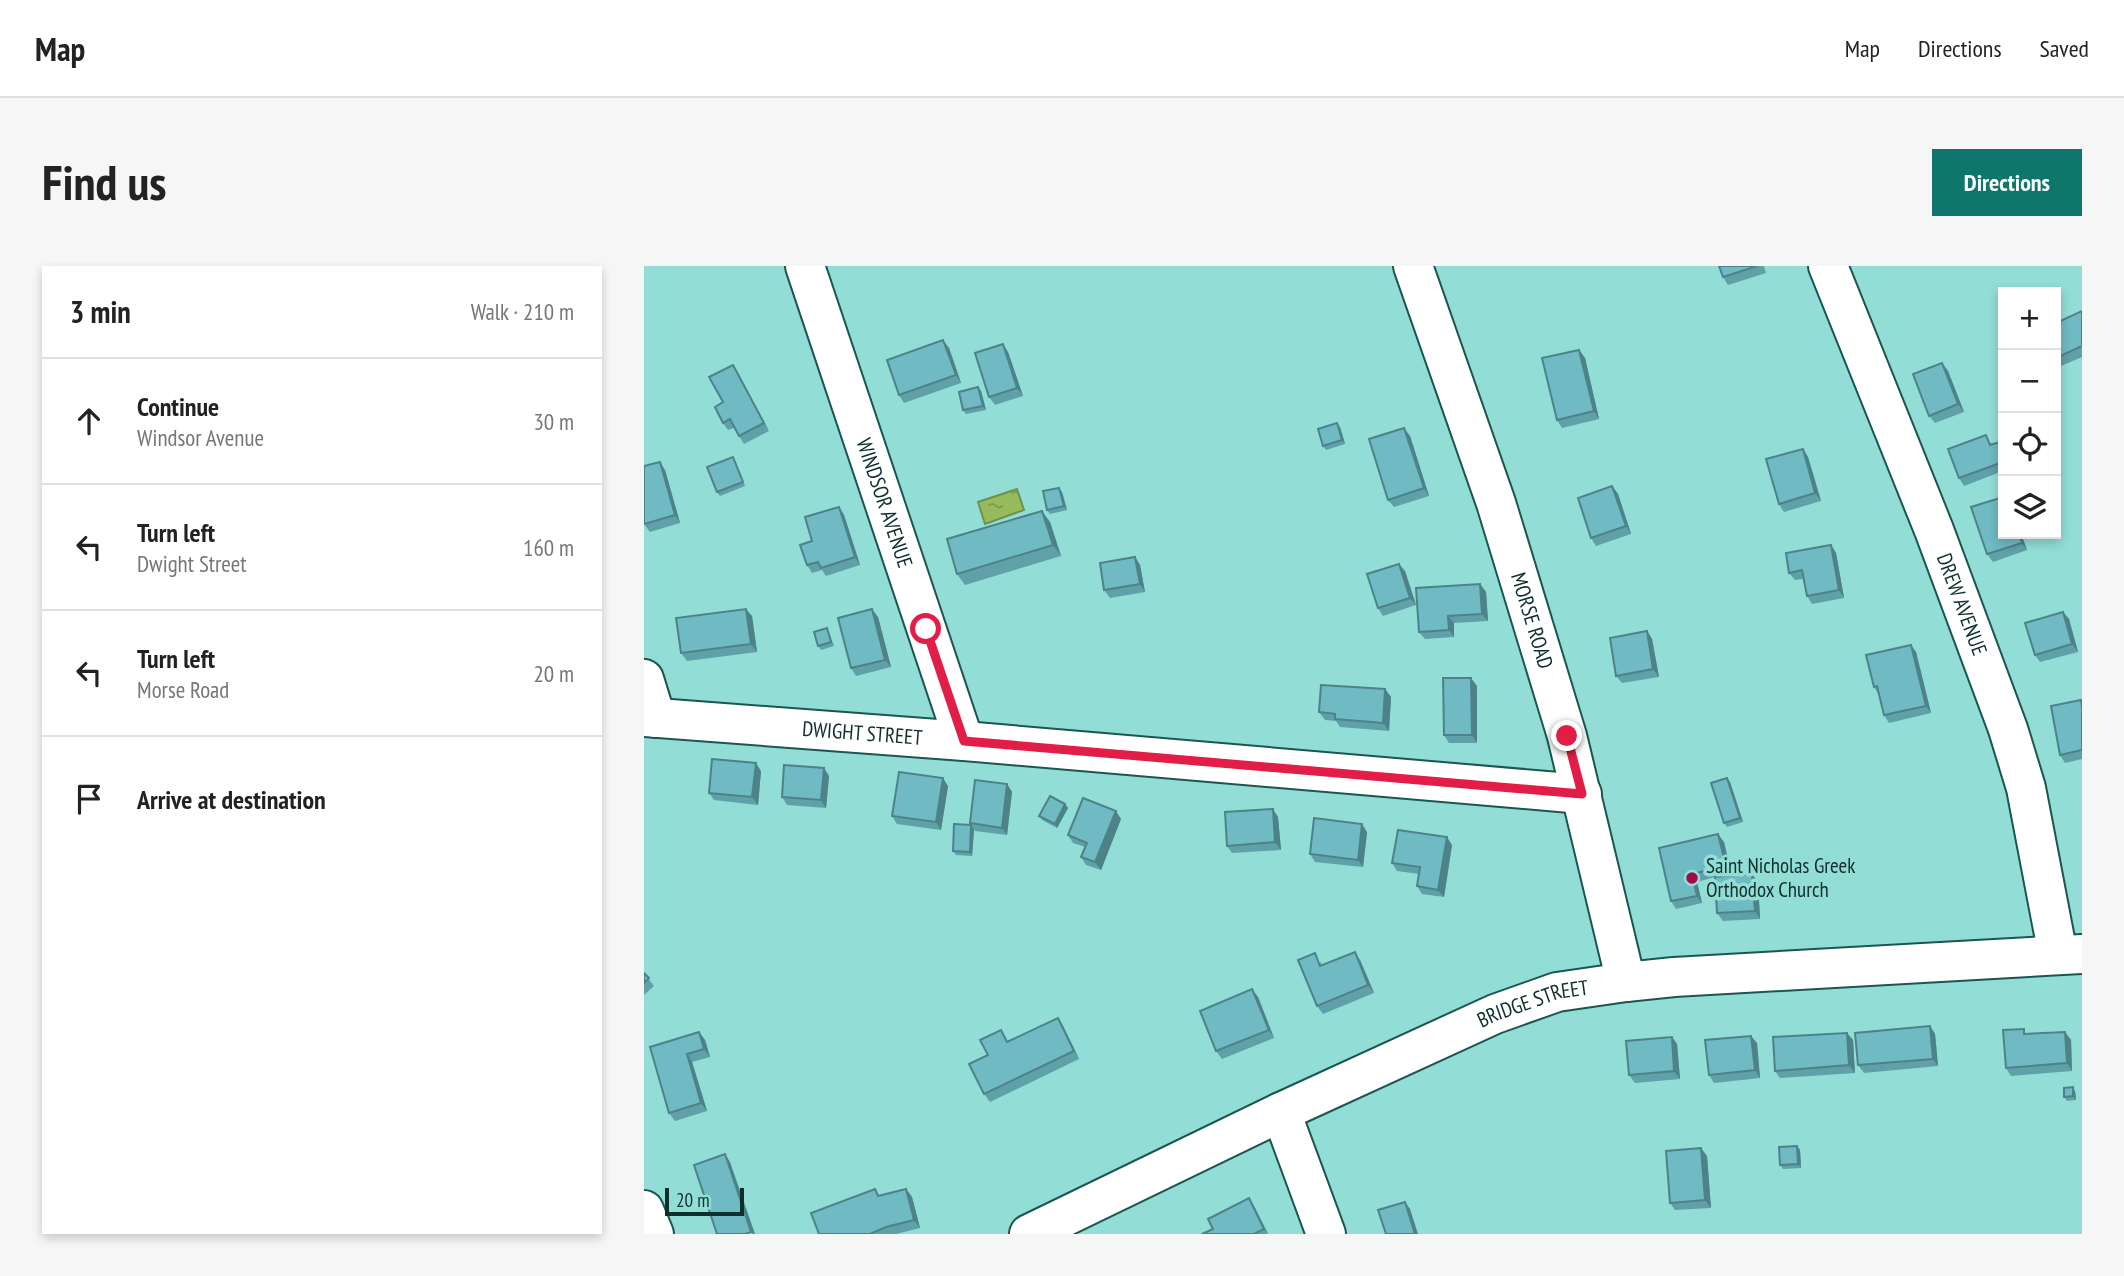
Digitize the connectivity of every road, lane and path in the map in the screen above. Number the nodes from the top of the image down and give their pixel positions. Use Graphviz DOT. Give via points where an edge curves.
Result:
graph roads {
  1 [pos="805,266"];
  2 [pos="1413,266"];
  3 [pos="1828,266"];
  4 [pos="644,679"];
  5 [pos="650,718"];
  6 [pos="964,741"];
  7 [pos="1582,794"];
  8 [pos="2070,954"];
  9 [pos="1626,982"];
  10 [pos="1281,1112"];
  11 [pos="644,1210"];
  12 [pos="654,1234"];
  13 [pos="1029,1234"];
  14 [pos="1326,1234"];
  1 -- 6 [label="street, WINDSOR AVENUE"];
  2 -- 7 [label="street, MORSE ROAD" via="1496,503"];
  3 -- 8 [label="street, DREW AVENUE" via="2004,718"];
  4 -- 5 [label="street"];
  5 -- 6 [label="street, DWIGHT STREET"];
  6 -- 7 [label="street, DWIGHT STREET"];
  7 -- 9 [label="street, MORSE ROAD"];
  8 -- 9 [label="street, BRIDGE STREET"];
  9 -- 10 [label="street, BRIDGE STREET" via="1557,992 1495,1014"];
  10 -- 13 [label="street, BRIDGE STREET"];
  10 -- 14 [label="street"];
  11 -- 12 [label="street"];
}
